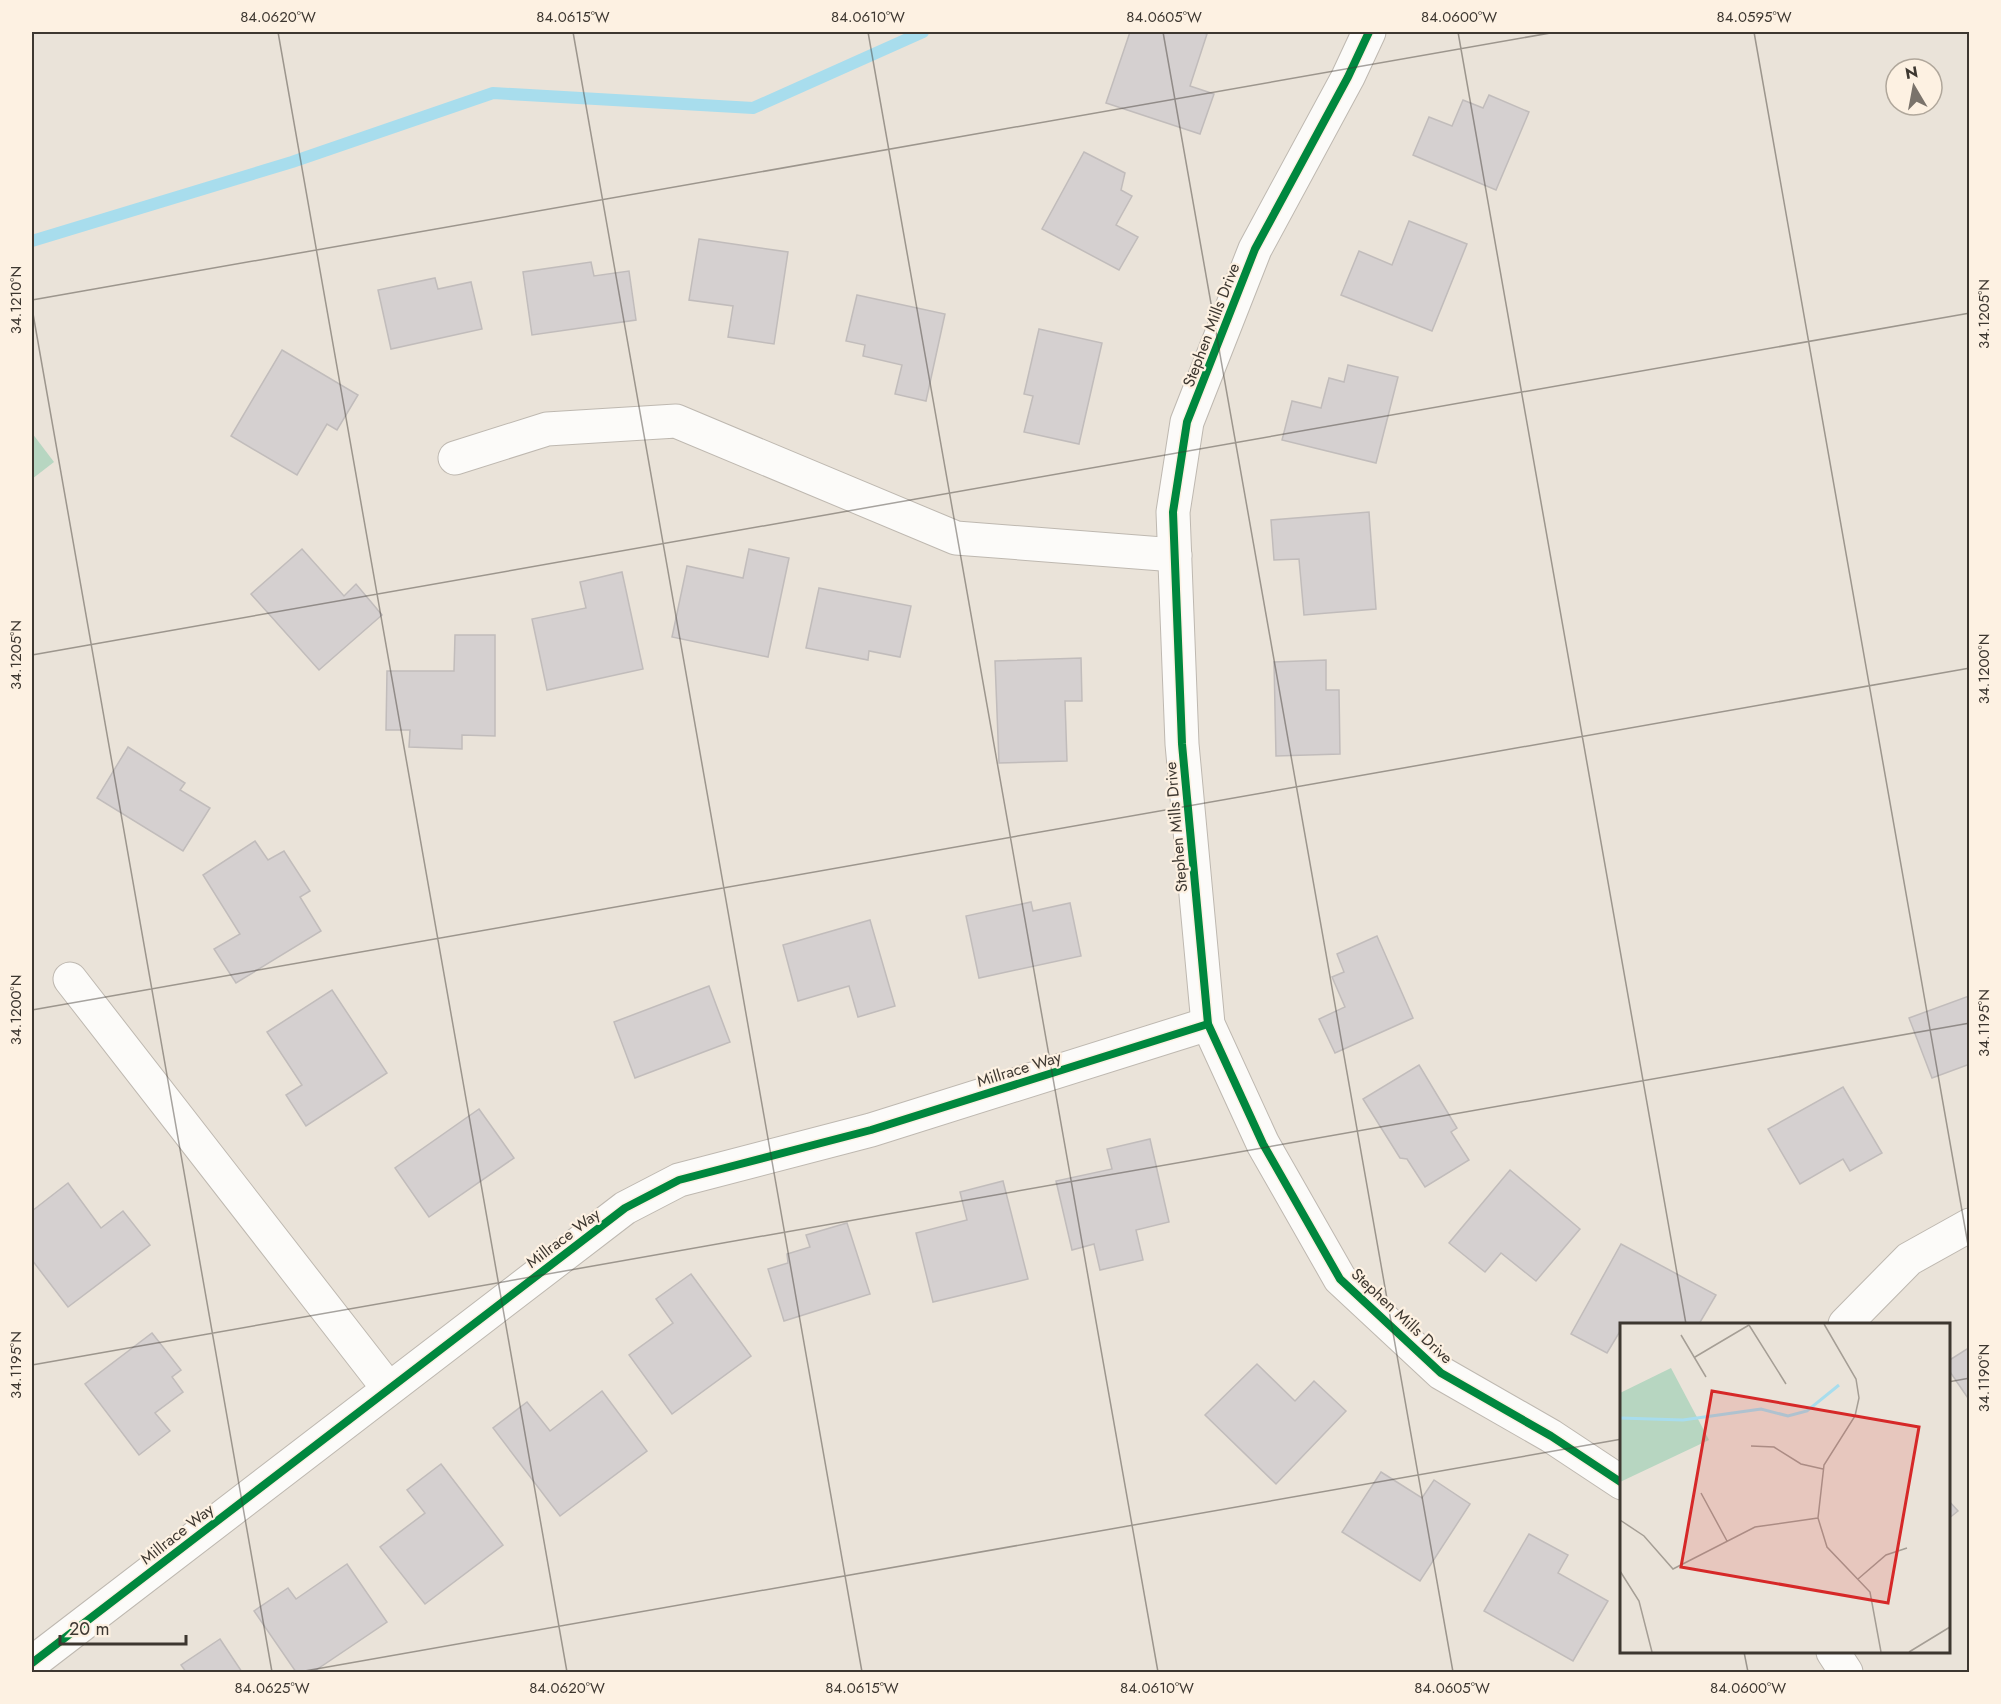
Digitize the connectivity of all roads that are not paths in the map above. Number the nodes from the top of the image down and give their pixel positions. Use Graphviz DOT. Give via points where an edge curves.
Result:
graph roads {
  1 [pos="1369,32"];
  2 [pos="455,458"];
  3 [pos="1175,555"];
  4 [pos="70,979"];
  5 [pos="1208,1024"];
  6 [pos="1970,1225"];
  7 [pos="1846,1323"];
  8 [pos="388,1388"];
  9 [pos="1620,1482"];
  10 [pos="1834,1653"];
  11 [pos="32,1663"];
  12 [pos="1846,1672"];
  1 -- 3 [label="street, Stephen Mills Drive" via="1255,249 1187,422 1173,512"];
  2 -- 3 [label="street" via="547,429 676,421 956,538"];
  3 -- 5 [label="street, Stephen Mills Drive" via="1182,744"];
  4 -- 8 [label="street"];
  5 -- 8 [label="street, Millrace Way" via="871,1130 679,1180 625,1208"];
  5 -- 9 [label="street, Stephen Mills Drive" via="1263,1144 1340,1279 1441,1372"];
  6 -- 7 [label="street" via="1909,1259"];
  8 -- 11 [label="street, Millrace Way"];
  10 -- 12 [label="street"];
}
